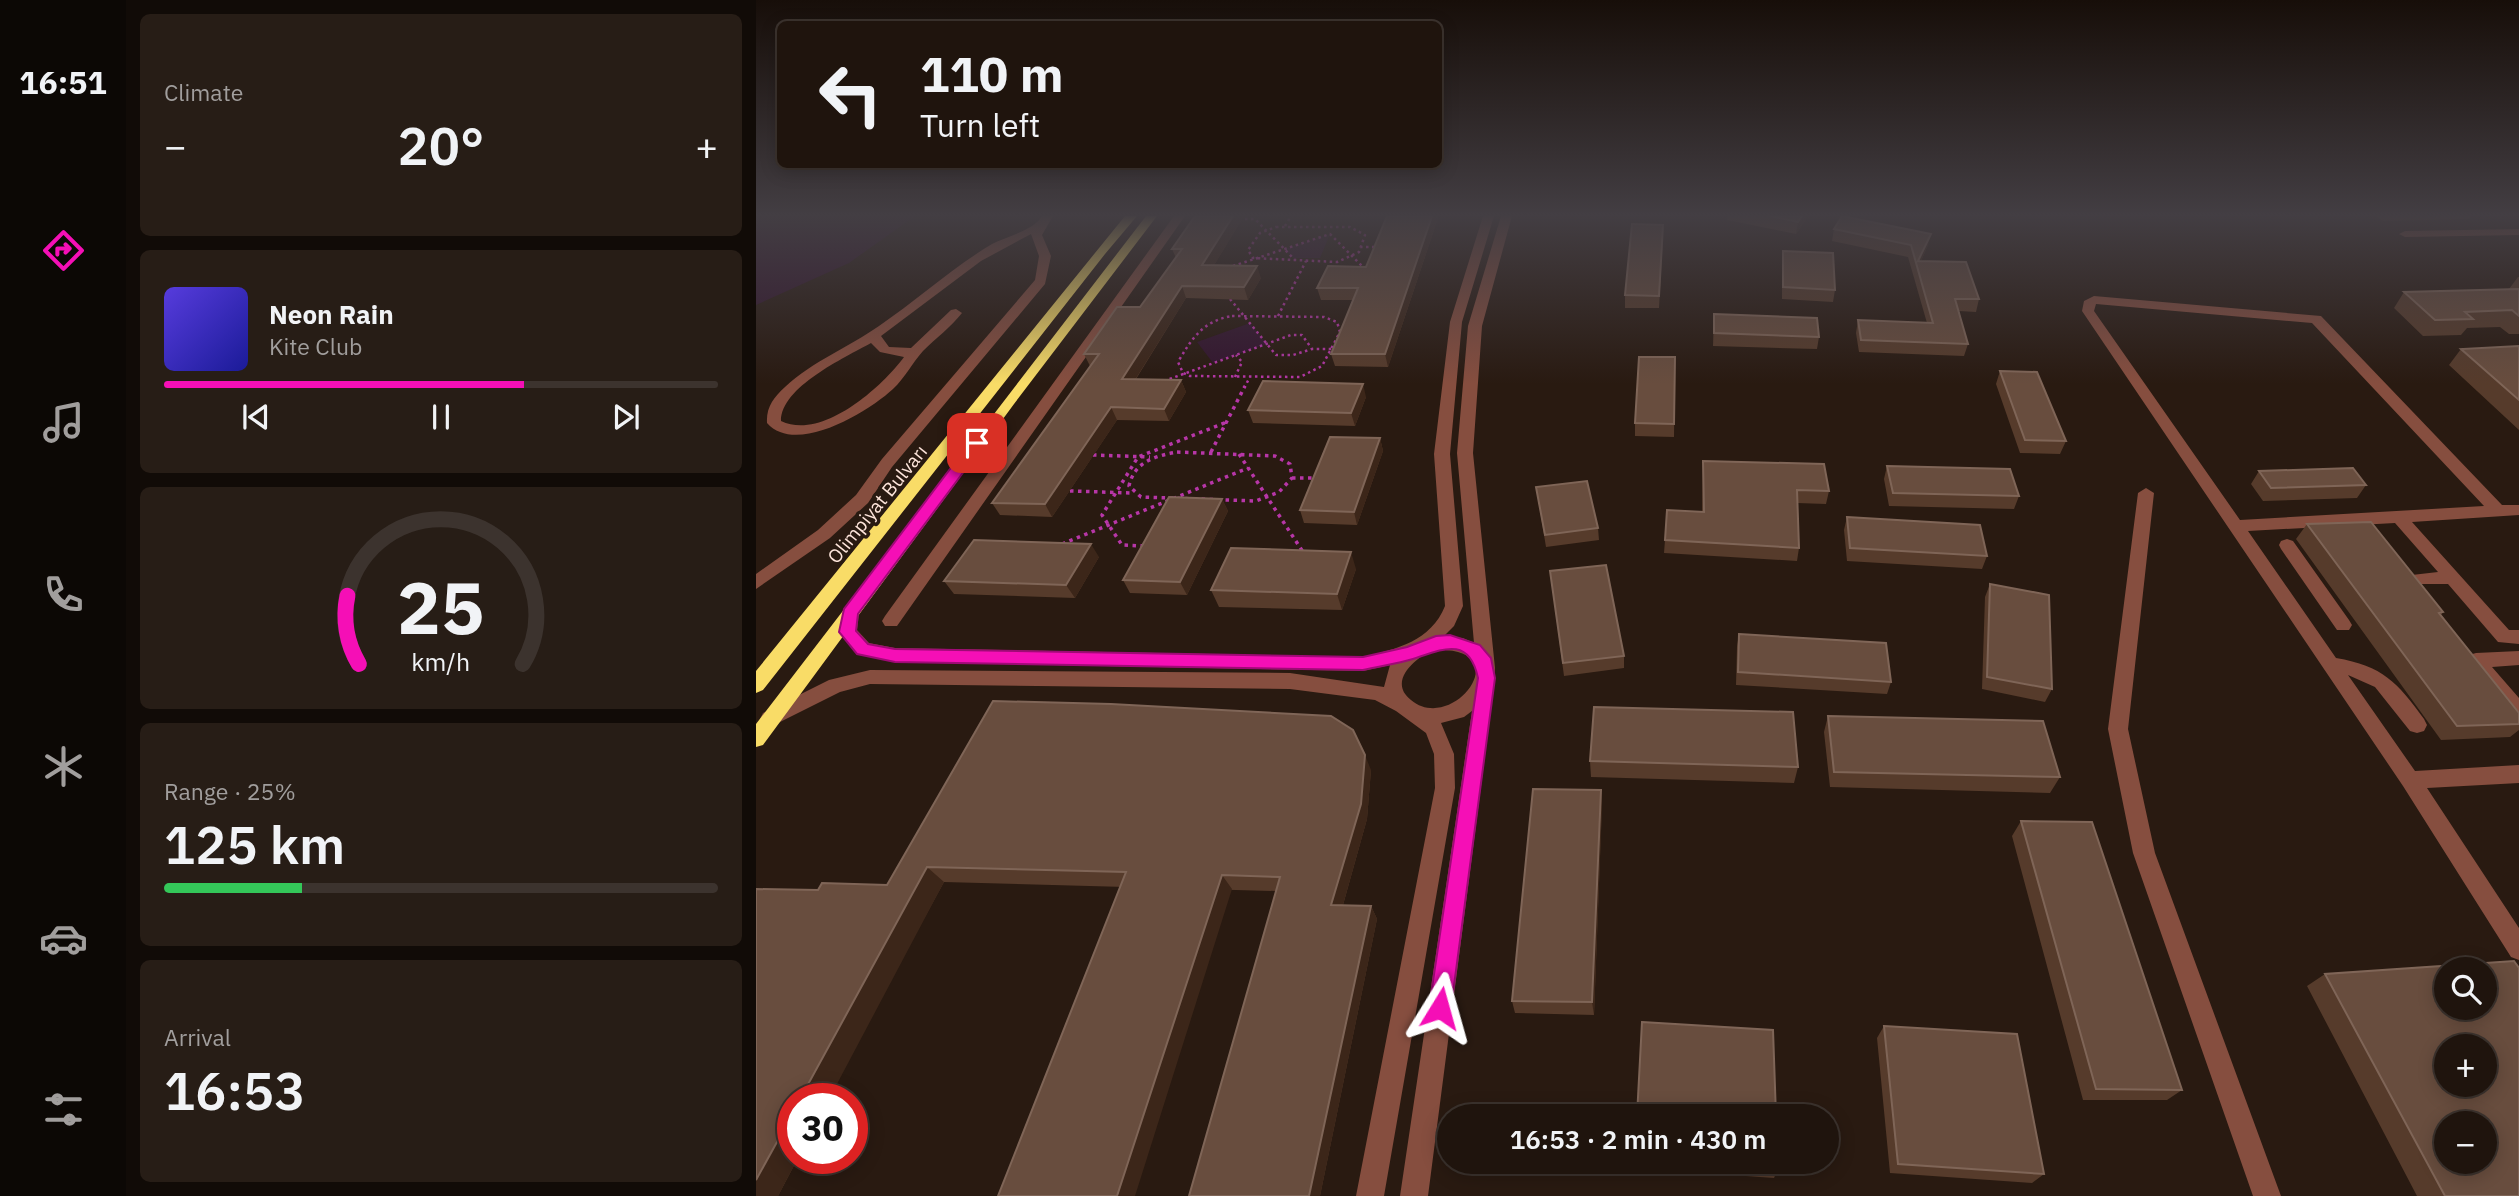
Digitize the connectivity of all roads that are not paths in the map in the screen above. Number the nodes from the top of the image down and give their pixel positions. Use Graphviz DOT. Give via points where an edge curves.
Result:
graph roads {
  1 [pos="961,272"];
  2 [pos="1042,272"];
  3 [pos="1085,272"];
  4 [pos="1110,272"];
  5 [pos="1140,272"];
  6 [pos="1472,272"];
  7 [pos="1491,272"];
  8 [pos="956,313"];
  9 [pos="874,335"];
  10 [pos="915,352"];
  11 [pos="2146,493"];
  12 [pos="2497,510"];
  13 [pos="2519,510"];
  14 [pos="2399,517"];
  15 [pos="2235,526"];
  16 [pos="2287,545"];
  17 [pos="2305,571"];
  18 [pos="2267,572"];
  19 [pos="2453,578"];
  20 [pos="756,583"];
  21 [pos="2423,598"];
  22 [pos="2326,601"];
  23 [pos="2288,603"];
  24 [pos="850,613"];
  25 [pos="891,621"];
  26 [pos="2343,625"];
  27 [pos="2512,637"];
  28 [pos="1416,650"];
  29 [pos="2519,657"];
  30 [pos="2330,664"];
  31 [pos="1485,677"];
  32 [pos="756,685"];
  33 [pos="1406,708"];
  34 [pos="2519,712"];
  35 [pos="770,719"];
  36 [pos="2417,724"];
  37 [pos="756,739"];
  38 [pos="2519,774"];
  39 [pos="2410,780"];
  40 [pos="2519,949"];
  41 [pos="1370,1196"];
  42 [pos="1414,1196"];
  43 [pos="2267,1196"];
  1 -- 9 [label="street"];
  2 -- 20 [label="street" via="1041,281 887,463 862,499 824,534"];
  3 -- 32 [label="main road, Olimpiyat Bulvarı"];
  4 -- 24 [label="main road"];
  5 -- 25 [label="street"];
  6 -- 28 [label="street" via="1456,322 1442,454 1454,606 1448,621"];
  7 -- 31 [label="street" via="1475,326 1465,453"];
  8 -- 10 [label="street"];
  9 -- 10 [label="street" via="882,350"];
  9 -- 10 [label="street" via="809,374 782,398 773,413 774,423 790,430 836,421 889,386"];
  11 -- 43 [label="street" via="2118,729 2144,853"];
  12 -- 13 [label="street"];
  12 -- 14 [label="street"];
  12 -- 15 [label="street" via="2316,318 2094,300 2088,311"];
  14 -- 15 [label="street"];
  14 -- 19 [label="street"];
  15 -- 18 [label="street"];
  16 -- 17 [label="street"];
  17 -- 18 [label="street"];
  17 -- 22 [label="street"];
  18 -- 23 [label="street"];
  19 -- 21 [label="street" via="2405,575"];
  19 -- 27 [label="street"];
  22 -- 23 [label="street"];
  22 -- 26 [label="street"];
  23 -- 30 [label="street"];
  24 -- 28 [label="street" via="848,632 863,649 895,655 1363,664"];
  24 -- 35 [label="main road"];
  27 -- 29 [label="street"];
  28 -- 31 [label="street" via="1450,642 1463,644 1474,650"];
  28 -- 33 [label="street" via="1394,673 1392,684"];
  29 -- 34 [label="street" via="2476,660"];
  30 -- 36 [label="street" via="2372,673 2387,684"];
  30 -- 39 [label="street"];
  31 -- 33 [label="street" via="1478,697 1454,712 1424,715"];
  31 -- 42 [label="street"];
  33 -- 35 [label="street" via="1378,693 1290,681 870,677 836,685"];
  33 -- 41 [label="street" via="1434,729 1444,754 1445,788"];
  35 -- 37 [label="main road"];
  38 -- 39 [label="street"];
  39 -- 40 [label="street"];
}
